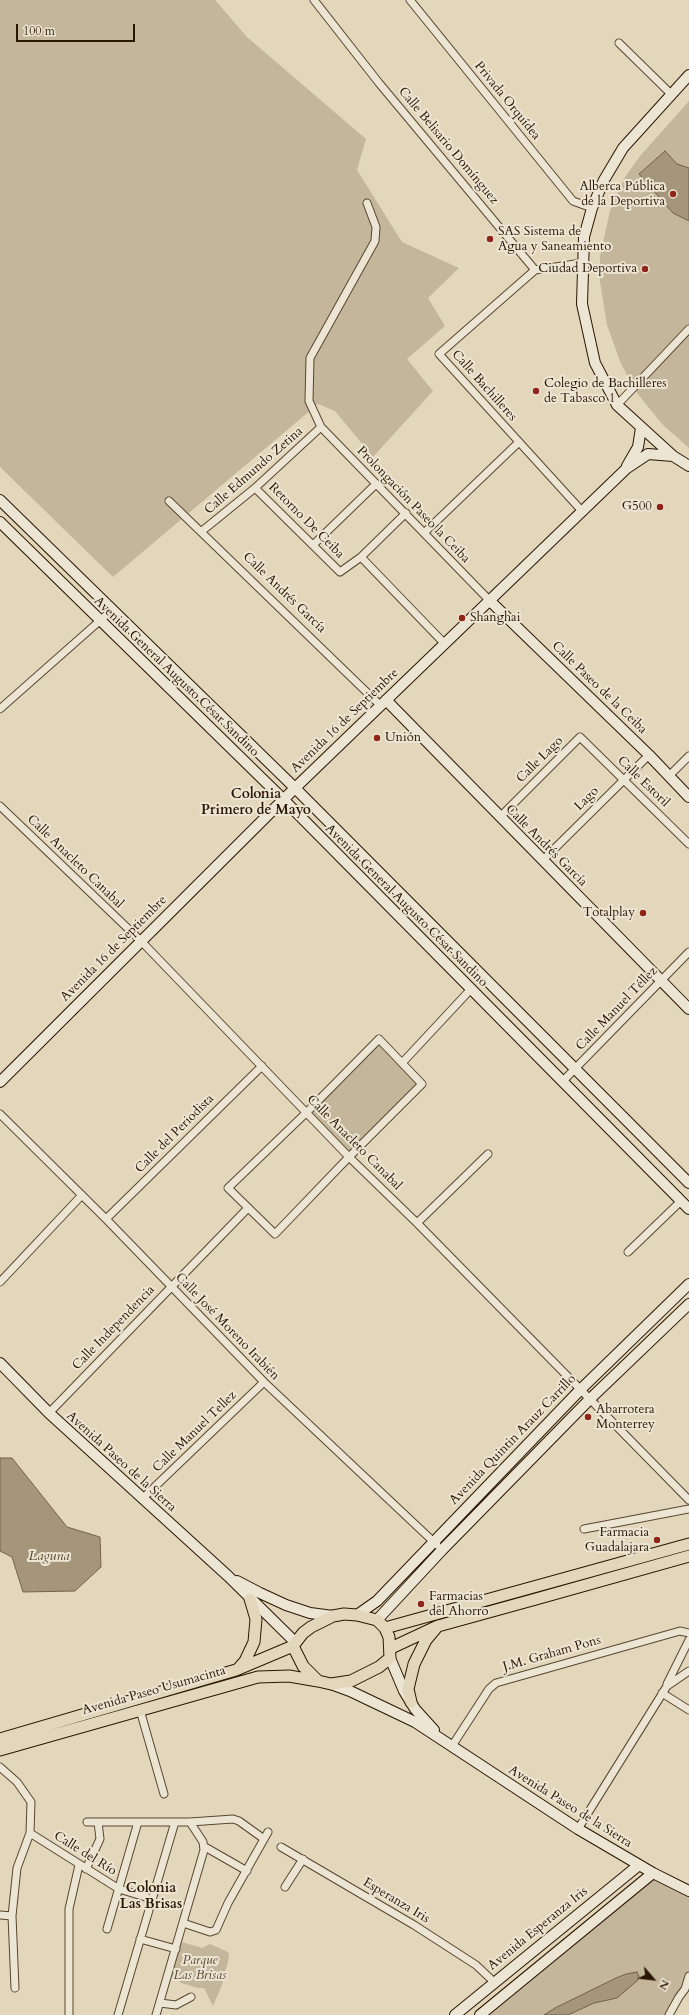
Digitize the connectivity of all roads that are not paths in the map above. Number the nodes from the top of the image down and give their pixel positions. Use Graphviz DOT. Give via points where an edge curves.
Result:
graph roads {
  1 [pos="314,0"];
  2 [pos="410,0"];
  3 [pos="619,43"];
  4 [pos="689,75"];
  5 [pos="671,94"];
  6 [pos="367,203"];
  7 [pos="592,208"];
  8 [pos="582,263"];
  9 [pos="535,270"];
  10 [pos="689,329"];
  11 [pos="617,405"];
  12 [pos="321,427"];
  13 [pos="641,428"];
  14 [pos="519,442"];
  15 [pos="672,456"];
  16 [pos="689,466"];
  17 [pos="626,468"];
  18 [pos="376,484"];
  19 [pos="255,488"];
  20 [pos="0,500"];
  21 [pos="169,501"];
  22 [pos="582,510"];
  23 [pos="406,514"];
  24 [pos="0,522"];
  25 [pos="202,531"];
  26 [pos="424,533"];
  27 [pos="313,545"];
  28 [pos="361,557"];
  29 [pos="489,600"];
  30 [pos="112,610"];
  31 [pos="100,622"];
  32 [pos="444,643"];
  33 [pos="383,702"];
  34 [pos="0,709"];
  35 [pos="580,737"];
  36 [pos="648,755"];
  37 [pos="689,756"];
  38 [pos="669,776"];
  39 [pos="623,780"];
  40 [pos="295,788"];
  41 [pos="689,797"];
  42 [pos="284,800"];
  43 [pos="0,806"];
  44 [pos="500,817"];
  45 [pos="689,844"];
  46 [pos="543,860"];
  47 [pos="140,941"];
  48 [pos="689,952"];
  49 [pos="661,980"];
  50 [pos="470,989"];
  51 [pos="689,1009"];
  52 [pos="402,1063"];
  53 [pos="262,1066"];
  54 [pos="574,1070"];
  55 [pos="0,1082"];
  56 [pos="562,1082"];
  57 [pos="307,1112"];
  58 [pos="0,1114"];
  59 [pos="488,1154"];
  60 [pos="349,1157"];
  61 [pos="689,1183"];
  62 [pos="82,1195"];
  63 [pos="681,1202"];
  64 [pos="248,1208"];
  65 [pos="689,1209"];
  66 [pos="106,1219"];
  67 [pos="417,1223"];
  68 [pos="628,1252"];
  69 [pos="0,1282"];
  70 [pos="689,1284"];
  71 [pos="171,1286"];
  72 [pos="689,1304"];
  73 [pos="0,1363"];
  74 [pos="264,1382"];
  75 [pos="580,1390"];
  76 [pos="590,1399"];
  77 [pos="49,1413"];
  78 [pos="142,1499"];
  79 [pos="689,1500"];
  80 [pos="689,1509"];
  81 [pos="584,1529"];
  82 [pos="433,1541"];
  83 [pos="689,1544"];
  84 [pos="442,1550"];
  85 [pos="689,1556"];
  86 [pos="228,1576"];
  87 [pos="250,1599"];
  88 [pos="358,1615"];
  89 [pos="333,1616"];
  90 [pos="381,1624"];
  91 [pos="441,1625"];
  92 [pos="689,1633"];
  93 [pos="689,1640"];
  94 [pos="294,1644"];
  95 [pos="390,1653"];
  96 [pos="236,1670"];
  97 [pos="689,1671"];
  98 [pos="318,1681"];
  99 [pos="331,1684"];
  100 [pos="667,1686"];
  101 [pos="662,1693"];
  102 [pos="411,1702"];
  103 [pos="140,1710"];
  104 [pos="689,1710"];
  105 [pos="441,1738"];
  106 [pos="0,1739"];
  107 [pos="452,1746"];
  108 [pos="0,1750"];
  109 [pos="0,1767"];
  110 [pos="164,1794"];
  111 [pos="87,1822"];
  112 [pos="98,1822"];
  113 [pos="138,1822"];
  114 [pos="175,1822"];
  115 [pos="190,1822"];
  116 [pos="578,1829"];
  117 [pos="30,1833"];
  118 [pos="204,1847"];
  119 [pos="282,1847"];
  120 [pos="304,1860"];
  121 [pos="79,1865"];
  122 [pos="638,1865"];
  123 [pos="86,1869"];
  124 [pos="247,1870"];
  125 [pos="653,1874"];
  126 [pos="285,1887"];
  127 [pos="119,1889"];
  128 [pos="689,1891"];
  129 [pos="152,1899"];
  130 [pos="0,1915"];
  131 [pos="12,1916"];
  132 [pos="183,1923"];
  133 [pos="107,1929"];
  134 [pos="140,1939"];
  135 [pos="176,1949"];
  136 [pos="689,1976"];
  137 [pos="494,1982"];
  138 [pos="15,1988"];
  139 [pos="687,1991"];
  140 [pos="191,1997"];
  141 [pos="160,2003"];
  142 [pos="69,2015"];
  143 [pos="118,2015"];
  144 [pos="156,2015"];
  145 [pos="455,2015"];
  146 [pos="480,2015"];
  147 [pos="669,2015"];
  1 -- 9 [label="street, Calle Belisario Domínguez" via="379,83"];
  2 -- 7 [label="street, Privada Orquídea" via="574,202"];
  3 -- 5 [label="street"];
  4 -- 5 [label="main road"];
  5 -- 7 [label="main road" via="623,148 604,180"];
  6 -- 12 [label="street, Prolongación Paseo la Ceiba" via="376,227 375,241 310,358 309,401"];
  7 -- 8 [label="main road" via="584,237"];
  8 -- 9 [label="street"];
  8 -- 11 [label="main road" via="582,304 595,363"];
  9 -- 14 [label="street, Calle Bachilleres" via="439,354"];
  10 -- 11 [label="street"];
  11 -- 13 [label="main road"];
  12 -- 18 [label="street, Prolongación Paseo la Ceiba"];
  12 -- 19 [label="street, Calle Edmundo Zetina"];
  13 -- 15 [label="main road"];
  13 -- 17 [label="main road, Avenida 16 de Septiembre" via="638,447"];
  14 -- 22 [label="street, Calle Bachilleres"];
  14 -- 26 [label="street"];
  15 -- 16 [label="main road"];
  15 -- 17 [label="main road, Avenida 16 de Septiembre" via="648,454"];
  17 -- 22 [label="main road, Avenida 16 de Septiembre"];
  18 -- 23 [label="street, Prolongación Paseo la Ceiba"];
  18 -- 27 [label="street"];
  19 -- 25 [label="street, Calle Edmundo Zetina"];
  19 -- 27 [label="street, Retorno De Ceiba"];
  20 -- 30 [label="main road, Avenida General Augusto César Sandino"];
  21 -- 25 [label="street, Calle Andrés García"];
  22 -- 29 [label="main road, Avenida 16 de Septiembre"];
  23 -- 26 [label="street, Prolongación Paseo la Ceiba"];
  23 -- 28 [label="street"];
  24 -- 31 [label="main road, Avenida General Augusto César Sandino"];
  25 -- 33 [label="street, Calle Andrés García"];
  26 -- 29 [label="street, Prolongación Paseo la Ceiba"];
  27 -- 28 [label="street, Retorno De Ceiba" via="340,572"];
  28 -- 32 [label="street"];
  29 -- 32 [label="main road, Avenida 16 de Septiembre"];
  29 -- 36 [label="main road, Calle Paseo de la Ceiba"];
  30 -- 31 [label="street"];
  30 -- 40 [label="main road, Avenida General Augusto César Sandino"];
  31 -- 34 [label="street"];
  31 -- 42 [label="main road, Avenida General Augusto César Sandino"];
  32 -- 33 [label="main road, Avenida 16 de Septiembre"];
  33 -- 40 [label="main road, Avenida 16 de Septiembre"];
  33 -- 44 [label="main road, Calle Andrés García"];
  35 -- 39 [label="street, Calle Estoril"];
  35 -- 44 [label="street, Calle Lago"];
  36 -- 38 [label="main road, Calle Paseo de la Ceiba"];
  36 -- 39 [label="street, Lago"];
  37 -- 38 [label="street"];
  38 -- 41 [label="main road, Calle Paseo de la Ceiba"];
  39 -- 45 [label="street, Calle Estoril"];
  39 -- 46 [label="street, Lago"];
  40 -- 42 [label="main road, Avenida 16 de Septiembre"];
  40 -- 54 [label="main road, Avenida General Augusto César Sandino"];
  42 -- 47 [label="main road, Avenida 16 de Septiembre"];
  42 -- 50 [label="main road, Avenida General Augusto César Sandino"];
  43 -- 47 [label="street, Calle Anacleto Canabal"];
  44 -- 46 [label="main road, Calle Andrés García"];
  46 -- 49 [label="main road, Calle Andrés García"];
  47 -- 53 [label="street, Calle Anacleto Canabal"];
  47 -- 55 [label="main road, Avenida 16 de Septiembre"];
  48 -- 49 [label="street, Calle Manuel Téllez"];
  49 -- 51 [label="main road, Calle Andrés García"];
  49 -- 54 [label="street, Calle Manuel Téllez"];
  50 -- 52 [label="street"];
  50 -- 56 [label="main road, Avenida General Augusto César Sandino"];
  52 -- 57 [label="street" via="379,1039"];
  52 -- 60 [label="street" via="422,1084"];
  53 -- 57 [label="street, Calle Anacleto Canabal"];
  53 -- 66 [label="street, Calle del Periodista"];
  54 -- 56 [label="street, Calle Manuel Téllez"];
  54 -- 61 [label="main road, Avenida General Augusto César Sandino"];
  56 -- 63 [label="main road, Avenida General Augusto César Sandino"];
  57 -- 60 [label="street, Calle Anacleto Canabal"];
  57 -- 64 [label="street" via="228,1188"];
  58 -- 62 [label="street, Calle José Moreno Irabién"];
  59 -- 67 [label="street"];
  60 -- 64 [label="street" via="275,1234"];
  60 -- 67 [label="street, Calle Anacleto Canabal"];
  62 -- 66 [label="street, Calle José Moreno Irabién"];
  62 -- 69 [label="street"];
  63 -- 65 [label="main road, Avenida General Augusto César Sandino"];
  63 -- 68 [label="street"];
  64 -- 71 [label="street, Calle Independencia"];
  66 -- 71 [label="street, Calle José Moreno Irabién"];
  67 -- 75 [label="street, Calle Anacleto Canabal"];
  70 -- 75 [label="main road, Avenida Quintin Arauz Carrillo"];
  71 -- 74 [label="street, Calle José Moreno Irabién"];
  71 -- 77 [label="street, Calle Independencia"];
  72 -- 76 [label="main road, Avenida Quintin Arauz Carrillo"];
  73 -- 77 [label="main road, Avenida Paseo de la Sierra"];
  74 -- 78 [label="street, Calle Manuel Tellez"];
  74 -- 82 [label="street, Calle José Moreno Irabién"];
  75 -- 76 [label="street, Calle Anacleto Canabal"];
  75 -- 82 [label="main road, Avenida Quintin Arauz Carrillo"];
  76 -- 79 [label="street, Calle Anacleto Canabal"];
  76 -- 84 [label="main road, Avenida Quintin Arauz Carrillo"];
  77 -- 78 [label="main road, Avenida Paseo de la Sierra"];
  78 -- 86 [label="main road, Avenida Paseo de la Sierra"];
  80 -- 81 [label="street"];
  82 -- 84 [label="street, Calle José Moreno Irabién"];
  82 -- 88 [label="main road, Avenida Quintin Arauz Carrillo" via="377,1601"];
  83 -- 90 [label="main road"];
  84 -- 90 [label="main road, Avenida Quintin Arauz Carrillo"];
  85 -- 91 [label="main road"];
  86 -- 87 [label="main road, Avenida Paseo de la Sierra"];
  86 -- 89 [label="main road, Avenida Paseo de la Sierra" via="286,1605 310,1613"];
  87 -- 94 [label="main road, Avenida Paseo de la Sierra"];
  87 -- 96 [label="main road" via="256,1619 254,1642 245,1661"];
  88 -- 89 [label="main road"];
  88 -- 90 [label="main road"];
  89 -- 94 [label="main road" via="311,1627"];
  90 -- 95 [label="main road"];
  91 -- 95 [label="main road"];
  91 -- 102 [label="main road" via="433,1630 418,1653 408,1689"];
  92 -- 107 [label="street, J.M. Graham Pons" via="676,1632 496,1683 489,1689"];
  93 -- 100 [label="street"];
  94 -- 96 [label="main road, Avenida Paseo Usumacinta"];
  94 -- 98 [label="main road" via="303,1666"];
  95 -- 99 [label="main road" via="368,1674 351,1681"];
  95 -- 102 [label="main road, Avenida Paseo de la Sierra" via="404,1691"];
  96 -- 106 [label="main road, Avenida Paseo Usumacinta"];
  97 -- 100 [label="street"];
  98 -- 99 [label="main road"];
  98 -- 103 [label="main road, Avenida Paseo Usumacinta" via="289,1676 258,1677"];
  99 -- 105 [label="main road, Avenida Paseo de la Sierra" via="387,1708"];
  100 -- 101 [label="street"];
  101 -- 104 [label="street"];
  101 -- 116 [label="street"];
  102 -- 105 [label="main road, Avenida Paseo de la Sierra"];
  103 -- 108 [label="main road, Avenida Paseo Usumacinta"];
  103 -- 110 [label="street"];
  105 -- 107 [label="main road, Avenida Paseo de la Sierra"];
  107 -- 116 [label="main road, Avenida Paseo de la Sierra"];
  109 -- 117 [label="street" via="17,1782 31,1802"];
  111 -- 112 [label="street"];
  112 -- 113 [label="street"];
  112 -- 123 [label="street" via="100,1839"];
  113 -- 114 [label="street"];
  113 -- 127 [label="street"];
  114 -- 115 [label="street"];
  114 -- 129 [label="street"];
  115 -- 118 [label="street"];
  115 -- 124 [label="street" via="235,1820 266,1836"];
  116 -- 122 [label="main road, Avenida Paseo de la Sierra"];
  117 -- 121 [label="street, Calle del Río"];
  117 -- 131 [label="street" via="17,1868"];
  118 -- 124 [label="street"];
  118 -- 132 [label="street"];
  119 -- 120 [label="street, Esperanza Iris"];
  120 -- 126 [label="street"];
  120 -- 137 [label="street, Esperanza Iris" via="414,1925 476,1965"];
  121 -- 123 [label="street, Calle del Río"];
  121 -- 142 [label="street" via="69,1909"];
  122 -- 125 [label="main road, Avenida Paseo de la Sierra"];
  122 -- 137 [label="main road, Avenida Esperanza Iris"];
  123 -- 127 [label="street, Calle del Río"];
  124 -- 132 [label="street" via="215,1931"];
  125 -- 128 [label="main road, Avenida Paseo de la Sierra"];
  125 -- 146 [label="main road"];
  127 -- 129 [label="street, Calle del Río"];
  127 -- 133 [label="street"];
  129 -- 134 [label="street"];
  130 -- 131 [label="street"];
  131 -- 138 [label="street"];
  132 -- 135 [label="street"];
  134 -- 135 [label="street"];
  134 -- 143 [label="street"];
  135 -- 141 [label="street"];
  136 -- 139 [label="street"];
  137 -- 145 [label="main road, Avenida Esperanza Iris"];
  139 -- 147 [label="street" via="679,1997"];
  140 -- 141 [label="street" via="176,2005"];
  141 -- 144 [label="street"];
}
